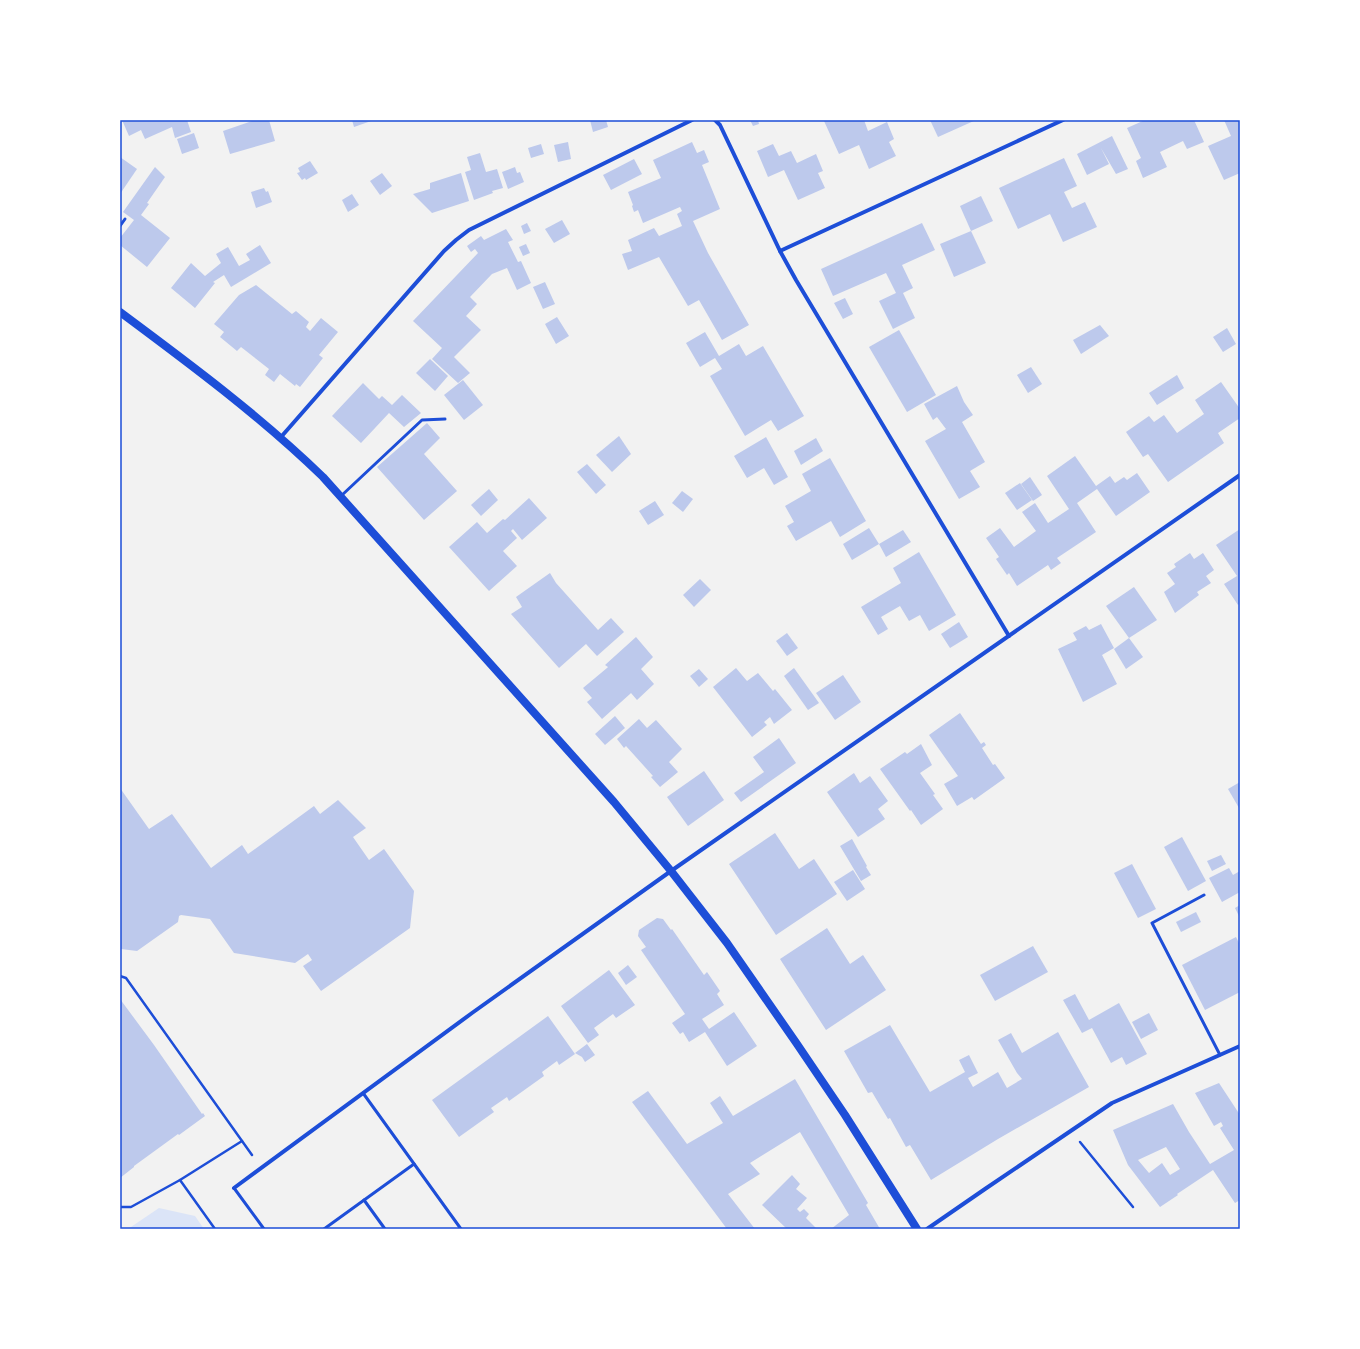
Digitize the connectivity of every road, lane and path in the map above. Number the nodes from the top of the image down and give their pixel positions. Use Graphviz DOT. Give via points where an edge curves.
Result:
graph roads {
  1 [pos="692,120"];
  2 [pos="715,120"];
  3 [pos="1063,120"];
  4 [pos="125,219"];
  5 [pos="120,226"];
  6 [pos="780,251"];
  7 [pos="120,312"];
  8 [pos="445,419"];
  9 [pos="281,437"];
  10 [pos="1240,475"];
  11 [pos="341,496"];
  12 [pos="1009,636"];
  13 [pos="671,871"];
  14 [pos="1204,895"];
  15 [pos="120,976"];
  16 [pos="1240,1046"];
  17 [pos="1220,1055"];
  18 [pos="362,1093"];
  19 [pos="1071,1131"];
  20 [pos="242,1141"];
  21 [pos="414,1164"];
  22 [pos="261,1168"];
  23 [pos="180,1180"];
  24 [pos="234,1188"];
  25 [pos="364,1200"];
  26 [pos="120,1207"];
  27 [pos="1133,1207"];
  28 [pos="215,1229"];
  29 [pos="264,1229"];
  30 [pos="324,1229"];
  31 [pos="385,1229"];
  32 [pos="461,1229"];
  33 [pos="917,1229"];
  34 [pos="928,1229"];
  1 -- 9 [label="street" via="469,230 456,240"];
  2 -- 6 [label="street" via="720,125"];
  3 -- 6 [label="street"];
  4 -- 5 [label="lane"];
  6 -- 12 [label="street"];
  7 -- 9 [label="main road"];
  8 -- 11 [label="lane" via="422,420"];
  9 -- 11 [label="main road"];
  10 -- 12 [label="street"];
  11 -- 13 [label="main road" via="614,802"];
  12 -- 13 [label="street"];
  13 -- 18 [label="street"];
  13 -- 33 [label="main road" via="727,943 798,1044"];
  14 -- 17 [label="lane" via="1152,923"];
  15 -- 20 [label="path" via="126,978"];
  16 -- 17 [label="street"];
  17 -- 19 [label="street" via="1119,1100"];
  18 -- 21 [label="lane"];
  18 -- 22 [label="street"];
  19 -- 27 [label="path"];
  19 -- 34 [label="street"];
  20 -- 22 [label="path"];
  20 -- 23 [label="path"];
  21 -- 25 [label="lane"];
  21 -- 32 [label="lane"];
  22 -- 24 [label="street"];
  23 -- 26 [label="path" via="131,1208"];
  23 -- 28 [label="path"];
  24 -- 29 [label="lane"];
  25 -- 30 [label="lane"];
  25 -- 31 [label="lane"];
}
